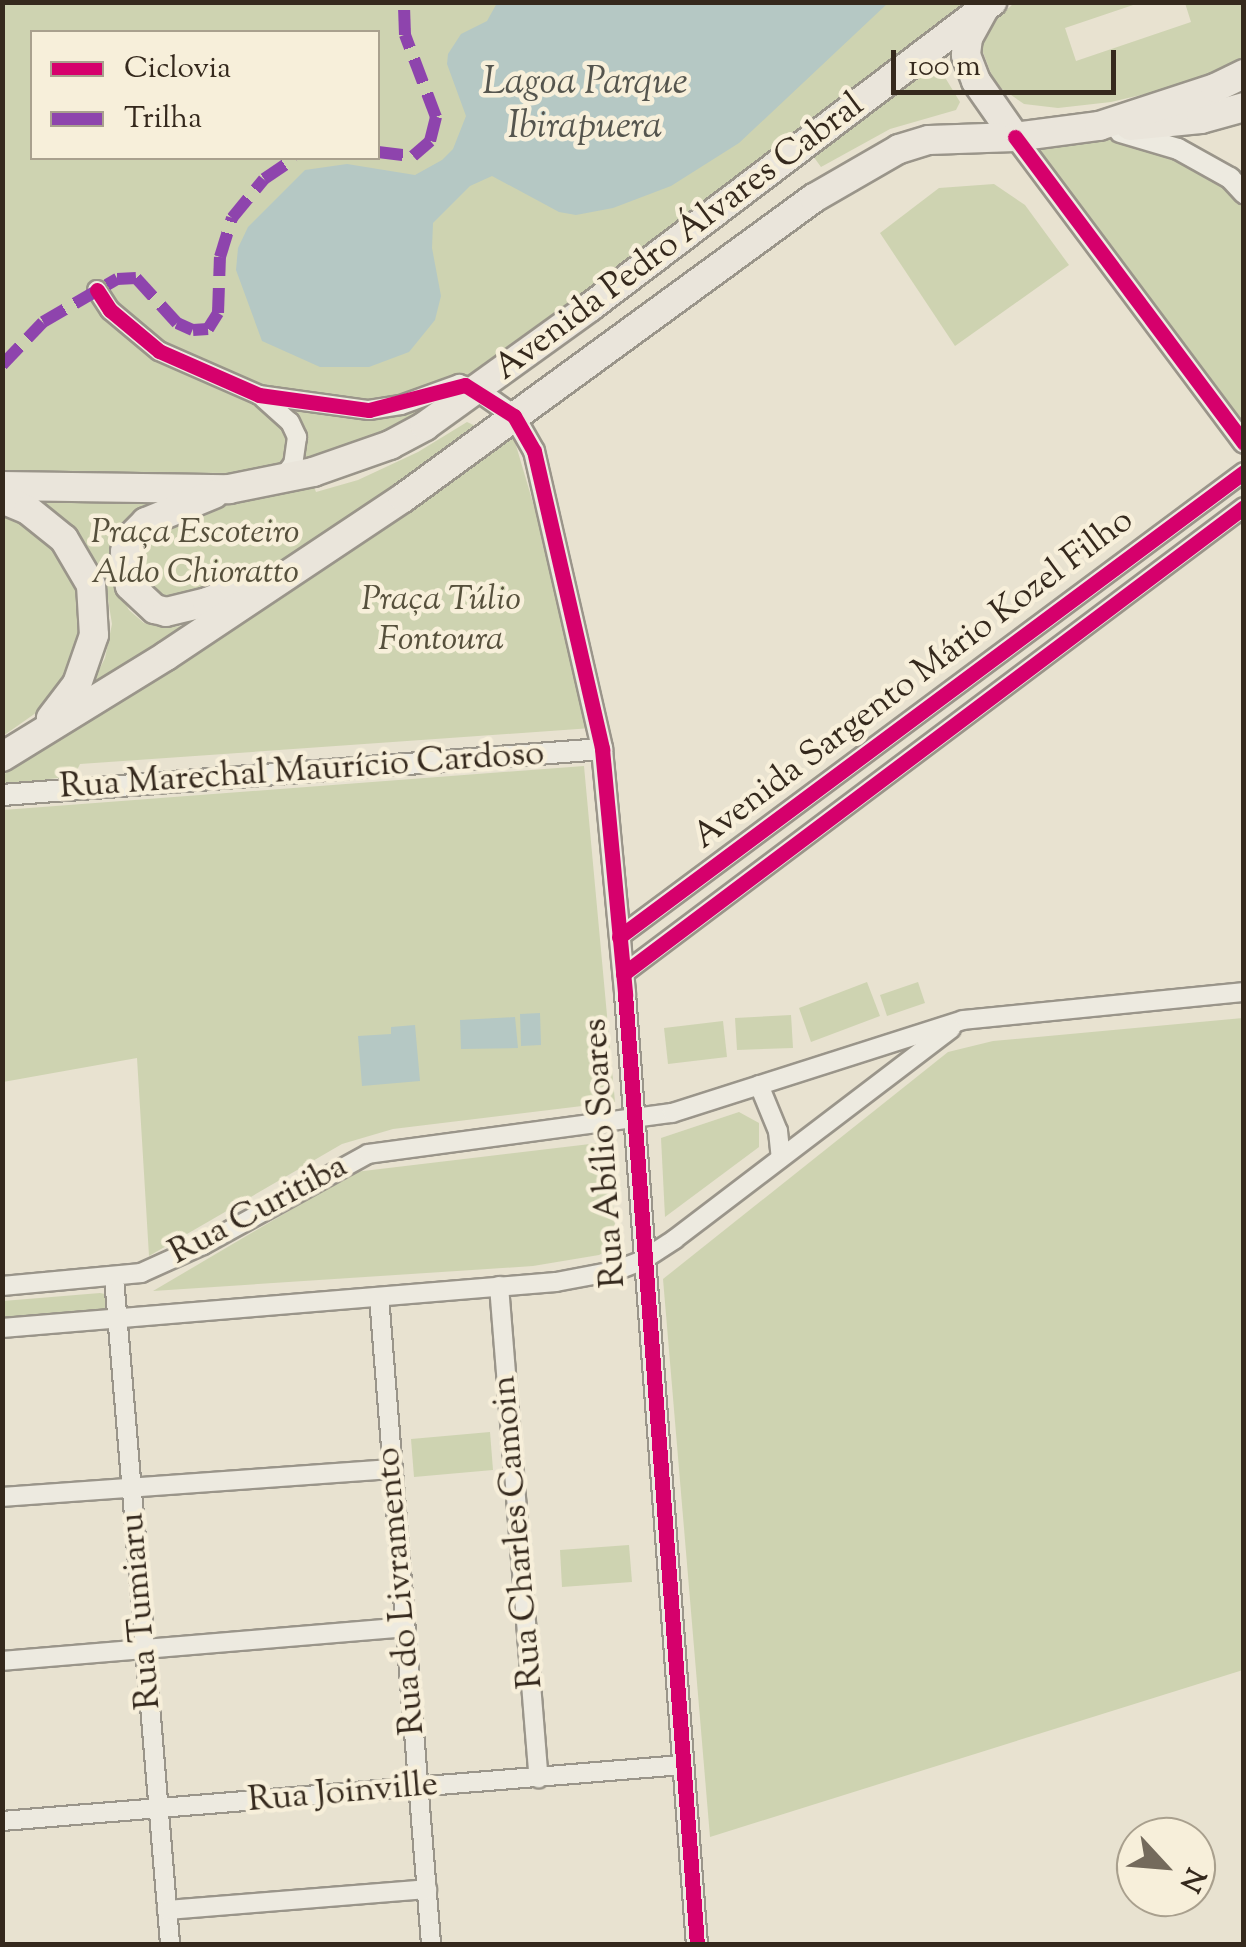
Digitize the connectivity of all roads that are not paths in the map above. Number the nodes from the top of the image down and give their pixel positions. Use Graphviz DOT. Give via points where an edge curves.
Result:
graph roads {
  1 [pos="989,5"];
  2 [pos="1244,74"];
  3 [pos="1244,107"];
  4 [pos="1098,126"];
  5 [pos="1015,136"];
  6 [pos="1244,193"];
  7 [pos="97,290"];
  8 [pos="477,390"];
  9 [pos="259,395"];
  10 [pos="514,416"];
  11 [pos="1244,443"];
  12 [pos="1244,472"];
  13 [pos="282,478"];
  14 [pos="2,486"];
  15 [pos="229,488"];
  16 [pos="2,499"];
  17 [pos="1244,507"];
  18 [pos="299,564"];
  19 [pos="931,705"];
  20 [pos="947,730"];
  21 [pos="34,738"];
  22 [pos="602,749"];
  23 [pos="2,757"];
  24 [pos="2,795"];
  25 [pos="620,937"];
  26 [pos="624,974"];
  27 [pos="1244,992"];
  28 [pos="963,1020"];
  29 [pos="758,1085"];
  30 [pos="634,1120"];
  31 [pos="781,1158"];
  32 [pos="643,1260"];
  33 [pos="114,1278"];
  34 [pos="2,1286"];
  35 [pos="499,1286"];
  36 [pos="379,1297"];
  37 [pos="117,1318"];
  38 [pos="2,1328"];
  39 [pos="392,1469"];
  40 [pos="131,1488"];
  41 [pos="2,1497"];
  42 [pos="406,1627"];
  43 [pos="145,1649"];
  44 [pos="2,1661"];
  45 [pos="682,1765"];
  46 [pos="539,1778"];
  47 [pos="418,1788"];
  48 [pos="158,1809"];
  49 [pos="2,1821"];
  50 [pos="427,1890"];
  51 [pos="167,1910"];
  52 [pos="170,1944"];
  53 [pos="431,1944"];
  54 [pos="697,1944"];
  1 -- 5 [label="main road" via="966,54 976,81"];
  1 -- 8 [label="main road, Avenida Pedro Álvares Cabral"];
  2 -- 4 [label="main road"];
  3 -- 4 [label="main road" via="1163,125"];
  4 -- 5 [label="main road, Avenida Pedro Álvares Cabral"];
  4 -- 6 [label="street" via="1178,149"];
  5 -- 10 [label="main road, Avenida Pedro Álvares Cabral" via="900,148 814,198"];
  5 -- 11 [label="street"];
  7 -- 9 [label="street" via="110,310 159,351"];
  8 -- 9 [label="street" via="459,384 368,410"];
  8 -- 10 [label="street, Rua Abílio Soares"];
  8 -- 13 [label="main road, Avenida Pedro Álvares Cabral" via="390,445"];
  9 -- 13 [label="street" via="290,422 297,438 293,464"];
  10 -- 18 [label="main road, Avenida Pedro Álvares Cabral"];
  10 -- 22 [label="street, Rua Abílio Soares" via="534,452"];
  12 -- 19 [label="street, Avenida Sargento Mário Kozel Filho"];
  13 -- 15 [label="main road, Avenida Pedro Álvares Cabral"];
  14 -- 15 [label="main road, Avenida Pedro Álvares Cabral"];
  15 -- 18 [label="main road" via="158,516 132,536 125,568 141,599 155,610 182,611"];
  16 -- 21 [label="main road" via="64,539 85,572 95,610 77,684"];
  17 -- 20 [label="street, Avenida Sargento Mário Kozel Filho"];
  18 -- 21 [label="main road, Avenida Pedro Álvares Cabral"];
  19 -- 20 [label="street, Avenida Sargento Mário Kozel Filho"];
  19 -- 25 [label="street, Avenida Sargento Mário Kozel Filho"];
  20 -- 26 [label="street, Avenida Sargento Mário Kozel Filho"];
  21 -- 23 [label="main road, Avenida Pedro Álvares Cabral"];
  22 -- 24 [label="street, Rua Marechal Maurício Cardoso"];
  22 -- 25 [label="street, Rua Abílio Soares"];
  25 -- 26 [label="street, Rua Abílio Soares"];
  26 -- 30 [label="street, Rua Abílio Soares"];
  27 -- 28 [label="street, Rua Curitiba"];
  28 -- 29 [label="street, Rua Curitiba"];
  28 -- 31 [label="street, Rua Curitiba"];
  29 -- 30 [label="street, Rua Curitiba"];
  29 -- 31 [label="street"];
  30 -- 32 [label="street, Rua Abílio Soares"];
  30 -- 33 [label="street, Rua Curitiba" via="368,1154 203,1246"];
  31 -- 32 [label="street, Rua Curitiba"];
  32 -- 35 [label="street, Rua Curitiba" via="556,1282"];
  32 -- 45 [label="street, Rua Abílio Soares"];
  33 -- 34 [label="street, Rua Curitiba"];
  33 -- 37 [label="street, Rua Tumiaru"];
  35 -- 36 [label="street, Rua Curitiba"];
  35 -- 46 [label="street, Rua Charles Camoin"];
  36 -- 37 [label="street, Rua Curitiba"];
  36 -- 39 [label="street, Rua do Livramento"];
  37 -- 38 [label="street, Rua Curitiba"];
  37 -- 40 [label="street, Rua Tumiaru"];
  39 -- 40 [label="street"];
  39 -- 42 [label="street, Rua do Livramento"];
  40 -- 41 [label="street"];
  40 -- 43 [label="street, Rua Tumiaru"];
  42 -- 43 [label="street"];
  42 -- 47 [label="street, Rua do Livramento"];
  43 -- 44 [label="street"];
  43 -- 48 [label="street, Rua Tumiaru"];
  45 -- 46 [label="street, Rua Joinville"];
  45 -- 54 [label="street, Rua Abílio Soares"];
  46 -- 47 [label="street, Rua Joinville"];
  47 -- 48 [label="street, Rua Joinville"];
  47 -- 50 [label="street, Rua do Livramento"];
  48 -- 49 [label="street, Rua Joinville"];
  48 -- 51 [label="street, Rua Tumiaru"];
  50 -- 51 [label="street"];
  50 -- 53 [label="street, Rua do Livramento"];
  51 -- 52 [label="street, Rua Tumiaru"];
}
